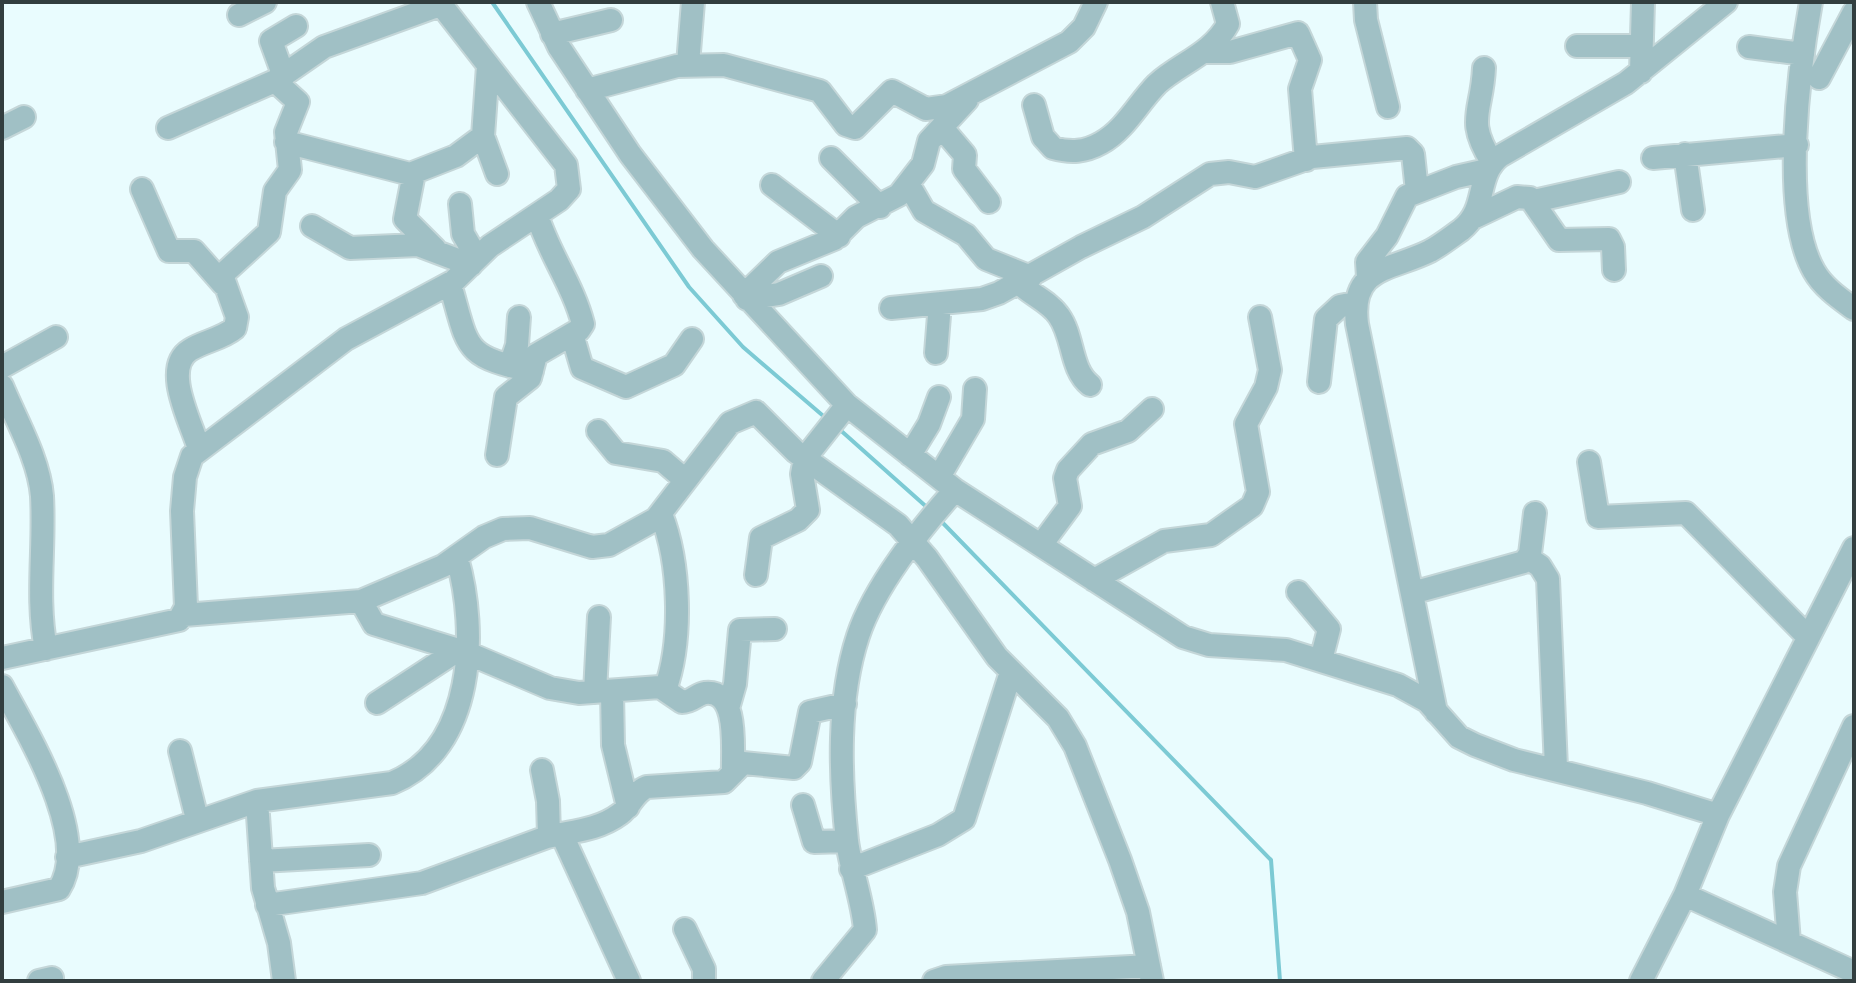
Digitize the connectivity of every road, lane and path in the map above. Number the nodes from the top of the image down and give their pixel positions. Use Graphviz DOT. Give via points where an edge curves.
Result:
graph roads {
  1 [pos="265,2"];
  2 [pos="538,2"];
  3 [pos="693,2"];
  4 [pos="1096,2"];
  5 [pos="1222,2"];
  6 [pos="1365,2"];
  7 [pos="1643,2"];
  8 [pos="1726,2"];
  9 [pos="1811,2"];
  10 [pos="440,3"];
  11 [pos="1854,12"];
  12 [pos="239,15"];
  13 [pos="611,20"];
  14 [pos="296,26"];
  15 [pos="552,34"];
  16 [pos="1577,46"];
  17 [pos="1641,46"];
  18 [pos="1749,47"];
  19 [pos="1205,52"];
  20 [pos="1803,54"];
  21 [pos="688,64"];
  22 [pos="488,66"];
  23 [pos="1484,68"];
  24 [pos="1641,72"];
  25 [pos="279,78"];
  26 [pos="1819,78"];
  27 [pos="587,90"];
  28 [pos="969,95"];
  29 [pos="1034,105"];
  30 [pos="1388,107"];
  31 [pos="24,117"];
  32 [pos="2,128"];
  33 [pos="168,128"];
  34 [pos="942,128"];
  35 [pos="483,136"];
  36 [pos="286,142"];
  37 [pos="1797,145"];
  38 [pos="1685,154"];
  39 [pos="831,158"];
  40 [pos="1653,158"];
  41 [pos="1306,160"];
  42 [pos="1490,166"];
  43 [pos="414,173"];
  44 [pos="497,174"];
  45 [pos="1619,182"];
  46 [pos="772,185"];
  47 [pos="909,185"];
  48 [pos="142,189"];
  49 [pos="1417,191"];
  50 [pos="1534,201"];
  51 [pos="989,202"];
  52 [pos="460,204"];
  53 [pos="880,207"];
  54 [pos="1693,210"];
  55 [pos="537,215"];
  56 [pos="1475,217"];
  57 [pos="312,226"];
  58 [pos="839,236"];
  59 [pos="435,249"];
  60 [pos="474,262"];
  61 [pos="1614,270"];
  62 [pos="821,276"];
  63 [pos="1368,277"];
  64 [pos="1025,280"];
  65 [pos="223,284"];
  66 [pos="450,284"];
  67 [pos="746,297"];
  68 [pos="940,303"];
  69 [pos="1355,303"];
  70 [pos="891,308"];
  71 [pos="1854,309"];
  72 [pos="519,317"];
  73 [pos="1260,317"];
  74 [pos="572,334"];
  75 [pos="56,337"];
  76 [pos="692,339"];
  77 [pos="936,353"];
  78 [pos="2,367"];
  79 [pos="521,368"];
  80 [pos="1319,382"];
  81 [pos="1090,385"];
  82 [pos="2,386"];
  83 [pos="975,389"];
  84 [pos="939,397"];
  85 [pos="1152,409"];
  86 [pos="842,411"];
  87 [pos="598,431"];
  88 [pos="199,449"];
  89 [pos="810,452"];
  90 [pos="497,455"];
  91 [pos="910,455"];
  92 [pos="1589,462"];
  93 [pos="684,479"];
  94 [pos="948,487"];
  95 [pos="1535,513"];
  96 [pos="661,514"];
  97 [pos="918,537"];
  98 [pos="1041,545"];
  99 [pos="1854,548"];
  100 [pos="457,558"];
  101 [pos="1528,558"];
  102 [pos="756,575"];
  103 [pos="1094,580"];
  104 [pos="1298,592"];
  105 [pos="1412,593"];
  106 [pos="361,601"];
  107 [pos="184,615"];
  108 [pos="599,617"];
  109 [pos="775,629"];
  110 [pos="1808,637"];
  111 [pos="46,649"];
  112 [pos="462,651"];
  113 [pos="2,658"];
  114 [pos="1321,660"];
  115 [pos="1011,672"];
  116 [pos="2,686"];
  117 [pos="665,690"];
  118 [pos="603,692"];
  119 [pos="377,703"];
  120 [pos="845,704"];
  121 [pos="729,705"];
  122 [pos="1436,712"];
  123 [pos="1854,726"];
  124 [pos="180,751"];
  125 [pos="1556,768"];
  126 [pos="542,770"];
  127 [pos="733,773"];
  128 [pos="257,801"];
  129 [pos="803,805"];
  130 [pos="628,807"];
  131 [pos="1718,815"];
  132 [pos="197,819"];
  133 [pos="556,836"];
  134 [pos="847,841"];
  135 [pos="369,855"];
  136 [pos="67,857"];
  137 [pos="261,861"];
  138 [pos="851,869"];
  139 [pos="1685,895"];
  140 [pos="2,902"];
  141 [pos="267,905"];
  142 [pos="685,929"];
  143 [pos="1789,942"];
  144 [pos="1854,972"];
  145 [pos="1150,974"];
  146 [pos="284,981"];
  147 [pos="629,981"];
  148 [pos="704,981"];
  149 [pos="823,981"];
  150 [pos="934,981"];
  151 [pos="1641,981"];
  1 -- 12 [label="street"];
  2 -- 15 [label="street"];
  3 -- 21 [label="street"];
  4 -- 28 [label="street" via="1079,35"];
  5 -- 19 [label="street" via="1228,24"];
  6 -- 30 [label="street"];
  7 -- 17 [label="street"];
  8 -- 24 [label="street"];
  9 -- 20 [label="street"];
  10 -- 22 [label="street"];
  10 -- 25 [label="street" via="324,47"];
  11 -- 26 [label="street"];
  13 -- 15 [label="street"];
  14 -- 25 [label="street" via="270,44"];
  15 -- 27 [label="street"];
  16 -- 17 [label="street"];
  17 -- 24 [label="street"];
  18 -- 20 [label="street"];
  19 -- 29 [label="street" via="1160,82 1114,134 1091,148 1053,148 1043,137"];
  19 -- 41 [label="street" via="1230,52 1298,33 1310,60 1300,89"];
  20 -- 37 [label="street"];
  21 -- 27 [label="street"];
  21 -- 28 [label="street" via="724,65 820,91 852,129 892,91 926,109"];
  22 -- 35 [label="street"];
  22 -- 55 [label="street" via="569,172 565,195"];
  23 -- 42 [label="street" via="1483,96 1474,118"];
  24 -- 42 [label="street"];
  25 -- 33 [label="street"];
  25 -- 36 [label="street" via="298,102"];
  27 -- 67 [label="street" via="630,154"];
  28 -- 34 [label="street"];
  31 -- 32 [label="street"];
  34 -- 47 [label="street" via="929,141 923,164"];
  34 -- 51 [label="street" via="965,155 964,169"];
  35 -- 43 [label="street" via="456,156"];
  35 -- 44 [label="street"];
  36 -- 43 [label="street"];
  36 -- 65 [label="street" via="290,170 275,191 269,232 224,271"];
  37 -- 38 [label="street"];
  37 -- 71 [label="street" via="1795,200 1805,252 1819,280"];
  38 -- 40 [label="street"];
  38 -- 54 [label="street"];
  39 -- 53 [label="street"];
  41 -- 49 [label="street" via="1407,148 1413,154"];
  41 -- 64 [label="street" via="1255,177 1210,174 1143,217"];
  42 -- 49 [label="street"];
  42 -- 56 [label="street"];
  43 -- 59 [label="street" via="405,219"];
  45 -- 50 [label="street"];
  46 -- 58 [label="street"];
  47 -- 53 [label="street"];
  47 -- 64 [label="street" via="924,211 966,235 986,259"];
  48 -- 65 [label="street" via="169,251 194,251"];
  49 -- 63 [label="street" via="1403,200 1387,236 1368,260"];
  50 -- 56 [label="street" via="1517,197"];
  50 -- 61 [label="street" via="1559,240 1609,239"];
  52 -- 60 [label="street" via="463,234"];
  53 -- 58 [label="street" via="856,217"];
  55 -- 60 [label="street"];
  55 -- 74 [label="street" via="583,321"];
  56 -- 63 [label="street" via="1430,251"];
  57 -- 59 [label="street" via="350,248"];
  58 -- 67 [label="street" via="784,258"];
  59 -- 60 [label="street"];
  60 -- 66 [label="street"];
  62 -- 67 [label="street" via="779,294"];
  63 -- 69 [label="street"];
  64 -- 68 [label="street" via="982,299"];
  64 -- 81 [label="street" via="1069,332 1080,374"];
  65 -- 88 [label="street" via="237,317 235,328 190,349 177,370"];
  66 -- 79 [label="street" via="472,348 484,359"];
  66 -- 88 [label="street" via="346,339"];
  67 -- 86 [label="street"];
  68 -- 70 [label="street"];
  68 -- 77 [label="street"];
  69 -- 80 [label="street" via="1340,306 1326,319"];
  69 -- 105 [label="street"];
  72 -- 79 [label="street"];
  73 -- 103 [label="street" via="1270,370 1246,424 1258,492 1252,506 1211,535 1164,541"];
  74 -- 76 [label="street" via="582,368 626,387 674,365"];
  74 -- 79 [label="street"];
  75 -- 78 [label="street"];
  79 -- 90 [label="street" via="524,385 504,401"];
  82 -- 111 [label="street" via="42,494 40,607"];
  83 -- 94 [label="street" via="973,419"];
  84 -- 91 [label="street"];
  85 -- 98 [label="street" via="1128,431 1097,440 1068,470 1070,506"];
  86 -- 89 [label="street"];
  86 -- 91 [label="street"];
  87 -- 93 [label="street" via="616,453 663,461"];
  88 -- 107 [label="street" via="189,462 183,488"];
  89 -- 93 [label="street" via="751,412 730,423"];
  89 -- 97 [label="street"];
  89 -- 102 [label="street" via="802,474 808,510 761,538"];
  91 -- 94 [label="street"];
  92 -- 110 [label="street" via="1596,516 1686,513"];
  93 -- 96 [label="street"];
  94 -- 97 [label="street"];
  94 -- 98 [label="street"];
  95 -- 101 [label="street"];
  96 -- 100 [label="street" via="626,538 601,547 530,528 503,529"];
  96 -- 117 [label="street" via="672,542 675,571 673,666"];
  97 -- 115 [label="street"];
  97 -- 120 [label="street" via="864,623"];
  98 -- 103 [label="street"];
  99 -- 110 [label="street"];
  100 -- 106 [label="street"];
  100 -- 112 [label="street" via="468,603"];
  101 -- 105 [label="street"];
  101 -- 125 [label="street" via="1548,579"];
  103 -- 114 [label="street" via="1183,637 1209,645 1286,650"];
  104 -- 114 [label="street" via="1329,629"];
  105 -- 122 [label="street"];
  106 -- 107 [label="street"];
  106 -- 112 [label="street" via="374,624"];
  107 -- 111 [label="street" via="174,623"];
  108 -- 118 [label="street"];
  109 -- 121 [label="street" via="740,630"];
  110 -- 131 [label="street"];
  111 -- 113 [label="street"];
  112 -- 118 [label="street" via="550,688"];
  112 -- 119 [label="street"];
  112 -- 128 [label="street" via="462,700 454,722 410,774 392,783"];
  114 -- 122 [label="street" via="1414,692"];
  115 -- 138 [label="street" via="964,819 938,835"];
  115 -- 145 [label="street" via="1041,697 1075,746 1138,912"];
  116 -- 136 [label="street" via="52,781"];
  117 -- 118 [label="street"];
  117 -- 121 [label="street" via="682,702 704,693"];
  118 -- 130 [label="street"];
  120 -- 127 [label="street" via="810,712 800,762 794,768 743,763"];
  120 -- 134 [label="street"];
  121 -- 127 [label="street"];
  122 -- 125 [label="street" via="1459,737 1475,745"];
  123 -- 143 [label="street" via="1789,866"];
  124 -- 132 [label="street"];
  125 -- 131 [label="street"];
  126 -- 133 [label="street"];
  127 -- 130 [label="street" via="724,782 647,787"];
  128 -- 132 [label="street"];
  128 -- 137 [label="street"];
  129 -- 134 [label="street" via="816,844"];
  130 -- 133 [label="street" via="609,821"];
  131 -- 139 [label="street"];
  132 -- 136 [label="street" via="141,841"];
  133 -- 141 [label="street" via="422,883"];
  133 -- 147 [label="street"];
  134 -- 138 [label="street"];
  135 -- 137 [label="street"];
  136 -- 140 [label="street" via="59,889"];
  137 -- 141 [label="street"];
  138 -- 149 [label="street" via="865,930"];
  139 -- 143 [label="street"];
  139 -- 151 [label="street"];
  141 -- 146 [label="street"];
  142 -- 148 [label="street" via="704,969"];
  143 -- 144 [label="street"];
  145 -- 150 [label="street"];
}
